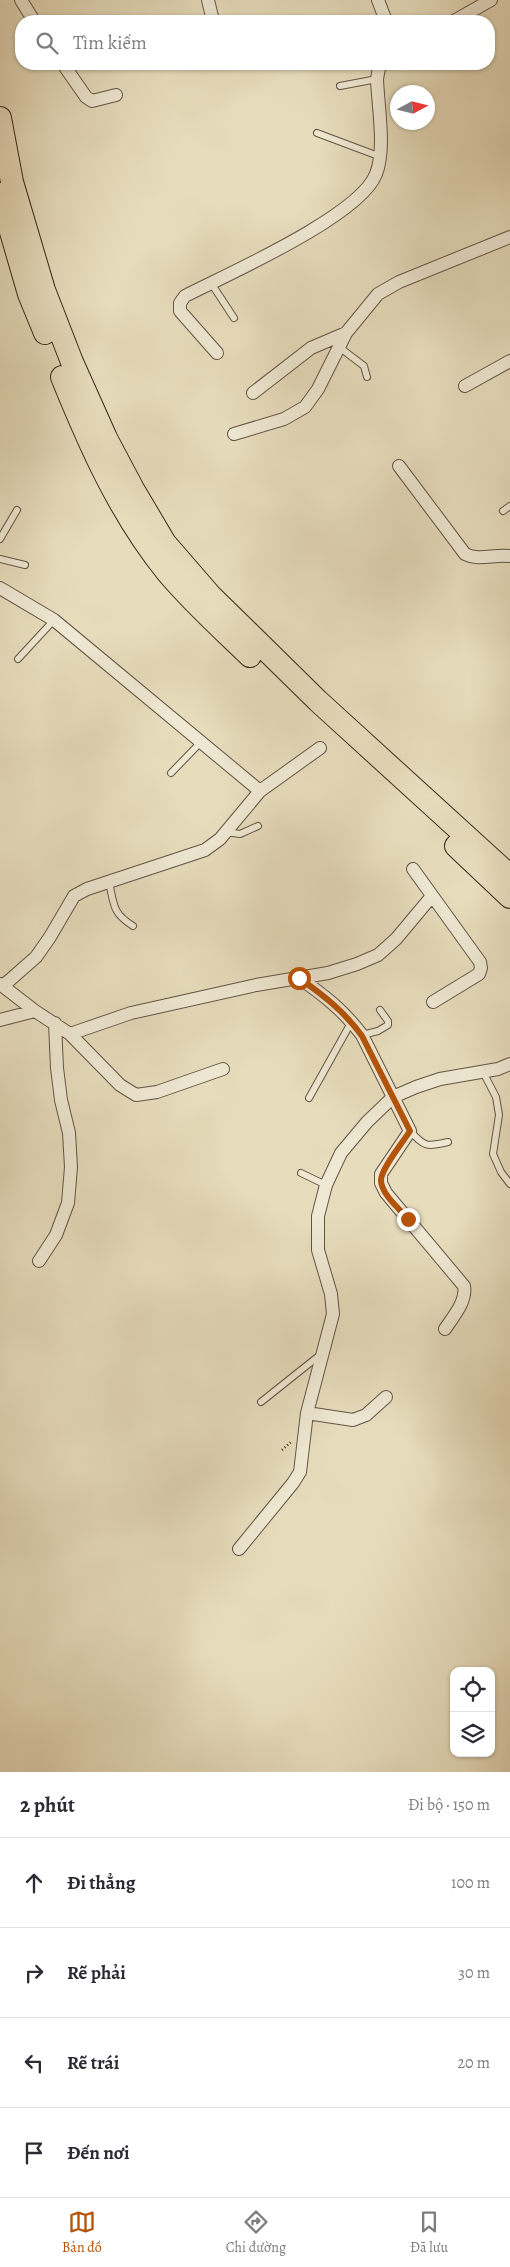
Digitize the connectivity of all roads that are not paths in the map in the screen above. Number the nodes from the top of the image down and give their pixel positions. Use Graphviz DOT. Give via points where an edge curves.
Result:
graph roads {
  1 [pos="22,0"];
  2 [pos="208,0"];
  3 [pos="378,0"];
  4 [pos="491,0"];
  5 [pos="31,15"];
  6 [pos="211,15"];
  7 [pos="384,15"];
  8 [pos="465,15"];
  9 [pos="67,70"];
  10 [pos="378,70"];
  11 [pos="377,79"];
  12 [pos="340,86"];
  13 [pos="116,95"];
  14 [pos="0,118"];
  15 [pos="317,133"];
  16 [pos="381,157"];
  17 [pos="0,194"];
  18 [pos="510,237"];
  19 [pos="211,283"];
  20 [pos="234,318"];
  21 [pos="346,333"];
  22 [pos="339,346"];
  23 [pos="217,353"];
  24 [pos="510,361"];
  25 [pos="367,377"];
  26 [pos="465,386"];
  27 [pos="253,393"];
  28 [pos="234,434"];
  29 [pos="399,466"];
  30 [pos="510,506"];
  31 [pos="17,510"];
  32 [pos="503,512"];
  33 [pos="0,539"];
  34 [pos="510,556"];
  35 [pos="0,559"];
  36 [pos="25,565"];
  37 [pos="0,588"];
  38 [pos="54,620"];
  39 [pos="18,659"];
  40 [pos="201,742"];
  41 [pos="320,748"];
  42 [pos="171,773"];
  43 [pos="260,791"];
  44 [pos="258,826"];
  45 [pos="226,832"];
  46 [pos="413,869"];
  47 [pos="510,876"];
  48 [pos="109,882"];
  49 [pos="432,896"];
  50 [pos="510,897"];
  51 [pos="133,926"];
  52 [pos="299,978"];
  53 [pos="1,985"];
  54 [pos="433,1002"];
  55 [pos="380,1010"];
  56 [pos="35,1011"];
  57 [pos="0,1020"];
  58 [pos="352,1021"];
  59 [pos="55,1023"];
  60 [pos="70,1034"];
  61 [pos="362,1036"];
  62 [pos="510,1064"];
  63 [pos="223,1070"];
  64 [pos="483,1072"];
  65 [pos="309,1098"];
  66 [pos="393,1098"];
  67 [pos="410,1131"];
  68 [pos="448,1142"];
  69 [pos="301,1173"];
  70 [pos="510,1184"];
  71 [pos="326,1185"];
  72 [pos="39,1261"];
  73 [pos="445,1329"];
  74 [pos="323,1353"];
  75 [pos="386,1397"];
  76 [pos="261,1402"];
  77 [pos="308,1413"];
  78 [pos="239,1548"];
  1 -- 5 [label="street"];
  2 -- 6 [label="street"];
  3 -- 7 [label="street"];
  4 -- 8 [label="street"];
  9 -- 13 [label="street" via="92,101"];
  10 -- 11 [label="street"];
  11 -- 12 [label="lane"];
  11 -- 16 [label="street"];
  14 -- 47 [label="highway" via="12,182 44,290 106,438 165,543 210,595 318,701"];
  15 -- 16 [label="lane"];
  16 -- 19 [label="street" via="376,176 362,196 343,211"];
  17 -- 50 [label="highway" via="28,294 87,438 122,508 148,546 168,573 269,675"];
  18 -- 21 [label="street" via="385,290 366,307"];
  19 -- 20 [label="lane"];
  19 -- 23 [label="street" via="185,296 180,302 180,311"];
  21 -- 22 [label="street"];
  21 -- 27 [label="street" via="311,348"];
  22 -- 25 [label="lane" via="364,366"];
  22 -- 28 [label="street" via="318,389 305,407 284,419"];
  24 -- 26 [label="street"];
  29 -- 34 [label="street" via="465,554 474,559 496,554"];
  30 -- 32 [label="lane"];
  31 -- 33 [label="lane"];
  35 -- 36 [label="lane"];
  37 -- 38 [label="street"];
  38 -- 39 [label="lane"];
  38 -- 40 [label="street"];
  40 -- 42 [label="lane"];
  40 -- 43 [label="street"];
  41 -- 43 [label="street"];
  43 -- 45 [label="street"];
  44 -- 45 [label="lane" via="240,834"];
  45 -- 48 [label="street" via="205,850"];
  46 -- 49 [label="street"];
  48 -- 51 [label="lane" via="120,918"];
  48 -- 53 [label="street" via="74,896 36,957"];
  49 -- 52 [label="street" via="378,955 328,973"];
  49 -- 54 [label="street" via="480,962 481,968 479,974"];
  52 -- 58 [label="street"];
  52 -- 60 [label="street" via="131,1013"];
  53 -- 56 [label="street"];
  55 -- 61 [label="lane" via="388,1025"];
  56 -- 57 [label="street"];
  56 -- 59 [label="street"];
  58 -- 61 [label="street"];
  58 -- 65 [label="lane"];
  59 -- 60 [label="street"];
  59 -- 72 [label="street" via="57,1068 72,1166 68,1202 56,1235"];
  60 -- 63 [label="street" via="120,1085 136,1095 157,1092"];
  61 -- 66 [label="street"];
  62 -- 64 [label="street"];
  64 -- 66 [label="street" via="440,1079"];
  64 -- 70 [label="lane" via="496,1097 499,1116 493,1154"];
  66 -- 67 [label="street"];
  66 -- 71 [label="street" via="340,1153"];
  67 -- 68 [label="lane" via="427,1146"];
  67 -- 73 [label="street" via="381,1174 381,1183 464,1286 466,1293"];
  69 -- 71 [label="lane"];
  71 -- 74 [label="street" via="318,1216 318,1250 331,1294 333,1314"];
  74 -- 76 [label="lane"];
  74 -- 77 [label="street"];
  75 -- 77 [label="street" via="366,1415 353,1420"];
  77 -- 78 [label="street" via="300,1472"];
}
